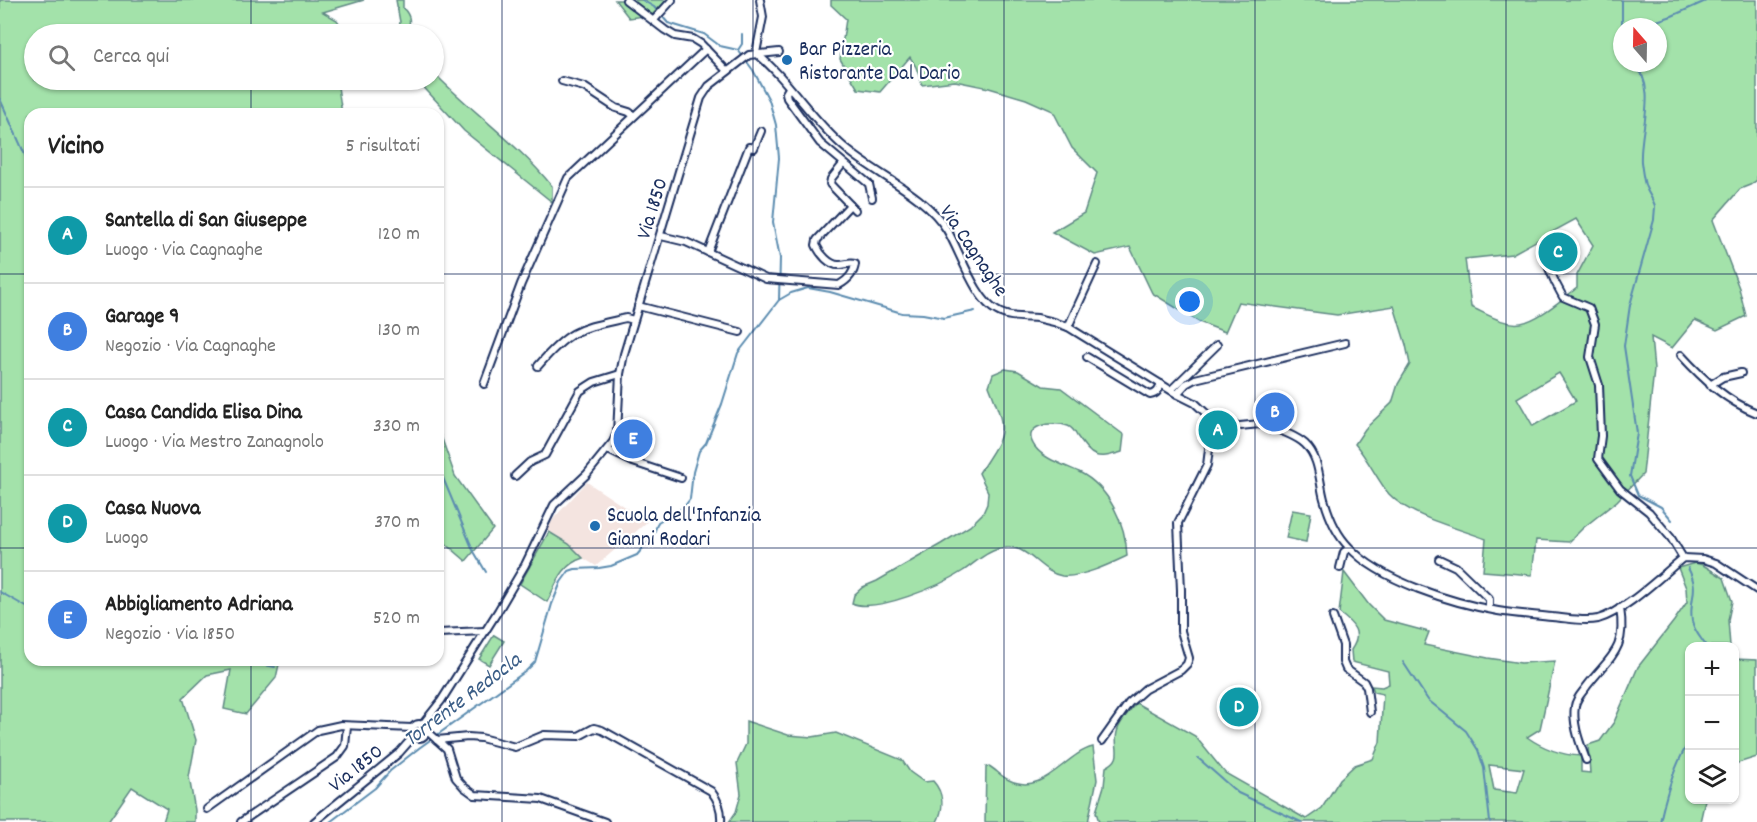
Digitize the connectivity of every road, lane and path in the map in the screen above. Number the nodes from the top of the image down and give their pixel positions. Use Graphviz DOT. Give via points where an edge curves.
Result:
graph roads {
  1 [pos="626,0"];
  2 [pos="672,0"];
  3 [pos="760,0"];
  4 [pos="654,20"];
  5 [pos="706,49"];
  6 [pos="779,52"];
  7 [pos="753,54"];
  8 [pos="727,71"];
  9 [pos="562,81"];
  10 [pos="789,88"];
  11 [pos="633,115"];
  12 [pos="761,131"];
  13 [pos="843,164"];
  14 [pos="872,198"];
  15 [pos="661,236"];
  16 [pos="1541,250"];
  17 [pos="708,252"];
  18 [pos="1097,264"];
  19 [pos="638,306"];
  20 [pos="634,320"];
  21 [pos="1068,327"];
  22 [pos="740,332"];
  23 [pos="1345,343"];
  24 [pos="1217,345"];
  25 [pos="1682,355"];
  26 [pos="1087,357"];
  27 [pos="538,366"];
  28 [pos="1741,373"];
  29 [pos="620,374"];
  30 [pos="484,384"];
  31 [pos="1161,384"];
  32 [pos="1710,385"];
  33 [pos="1174,392"];
  34 [pos="1757,413"];
  35 [pos="1211,418"];
  36 [pos="608,450"];
  37 [pos="515,476"];
  38 [pos="681,478"];
  39 [pos="1349,548"];
  40 [pos="1683,558"];
  41 [pos="1439,560"];
  42 [pos="1340,568"];
  43 [pos="1757,590"];
  44 [pos="1620,608"];
  45 [pos="1489,609"];
  46 [pos="1333,617"];
  47 [pos="485,630"];
  48 [pos="444,633"];
  49 [pos="1370,712"];
  50 [pos="347,726"];
  51 [pos="412,729"];
  52 [pos="426,730"];
  53 [pos="414,736"];
  54 [pos="437,740"];
  55 [pos="1102,741"];
  56 [pos="1586,760"];
  57 [pos="207,809"];
  58 [pos="241,822"];
  59 [pos="314,822"];
  60 [pos="605,822"];
  61 [pos="721,822"];
  1 -- 4 [label="street"];
  2 -- 4 [label="street"];
  3 -- 7 [label="street" via="763,17"];
  4 -- 5 [label="street" via="675,36 693,39"];
  5 -- 8 [label="street"];
  5 -- 11 [label="street"];
  6 -- 7 [label="street"];
  7 -- 8 [label="street, Via 1850"];
  7 -- 10 [label="street, Via Cagnaghe" via="769,64"];
  8 -- 15 [label="street, Via 1850" via="701,98"];
  9 -- 11 [label="street" via="584,87"];
  10 -- 13 [label="street, Via Cagnaghe" via="787,98 820,143"];
  10 -- 21 [label="street, Via Cagnaghe" via="843,147 935,214 987,304 997,312"];
  11 -- 30 [label="street" via="568,178 521,284"];
  12 -- 17 [label="street" via="754,148 749,147"];
  13 -- 14 [label="street, Via Cagnaghe" via="869,184"];
  13 -- 17 [label="street" via="830,184 852,207 817,240 816,246 838,266 854,262 847,281 839,285 769,280"];
  15 -- 17 [label="street"];
  15 -- 19 [label="street, Via 1850"];
  16 -- 40 [label="street" via="1563,297 1589,308 1594,319 1590,357 1599,385 1601,466 1620,489 1649,512"];
  18 -- 21 [label="street"];
  19 -- 20 [label="street, Via 1850"];
  19 -- 22 [label="street"];
  20 -- 27 [label="street" via="626,318 574,332"];
  20 -- 29 [label="street, Via 1850"];
  21 -- 31 [label="street, Via Cagnaghe"];
  23 -- 33 [label="street" via="1195,380"];
  24 -- 33 [label="street"];
  25 -- 32 [label="street"];
  26 -- 31 [label="street" via="1150,395 1159,391"];
  28 -- 32 [label="street"];
  29 -- 36 [label="street, Via 1850" via="617,433"];
  29 -- 37 [label="street" via="586,385 544,454"];
  31 -- 33 [label="street, Via Cagnaghe"];
  32 -- 34 [label="street"];
  33 -- 35 [label="street, Via Cagnaghe" via="1195,403"];
  35 -- 39 [label="street, Via Cagnaghe" via="1233,428 1260,424 1306,445 1316,462 1332,523"];
  35 -- 55 [label="street" via="1207,465 1178,523 1180,631 1189,658 1187,664 1129,703"];
  36 -- 38 [label="street"];
  36 -- 47 [label="street, Via 1850" via="554,505 525,565"];
  39 -- 42 [label="street"];
  39 -- 45 [label="street, Via Cagnaghe" via="1404,583"];
  40 -- 43 [label="street" via="1716,563"];
  40 -- 44 [label="street, Via Cagnaghe"];
  41 -- 45 [label="street" via="1464,573 1488,599"];
  44 -- 45 [label="street, Via Cagnaghe" via="1597,619 1582,620"];
  44 -- 56 [label="street" via="1621,641 1615,654 1575,703 1577,734"];
  46 -- 49 [label="street" via="1343,645 1343,662 1364,682"];
  47 -- 48 [label="street"];
  47 -- 52 [label="street, Via 1850"];
  50 -- 51 [label="street"];
  50 -- 57 [label="street" via="313,732"];
  50 -- 58 [label="street" via="341,754"];
  51 -- 52 [label="street" via="416,724"];
  51 -- 53 [label="street"];
  52 -- 53 [label="street, Via 1850" via="422,737"];
  52 -- 54 [label="street"];
  53 -- 59 [label="street, Via 1850" via="399,753"];
  54 -- 60 [label="street" via="447,749 460,784 475,795 541,799"];
  54 -- 61 [label="street" via="475,738 515,747 544,735 579,736 594,728 602,730 711,791 718,801"];
}
